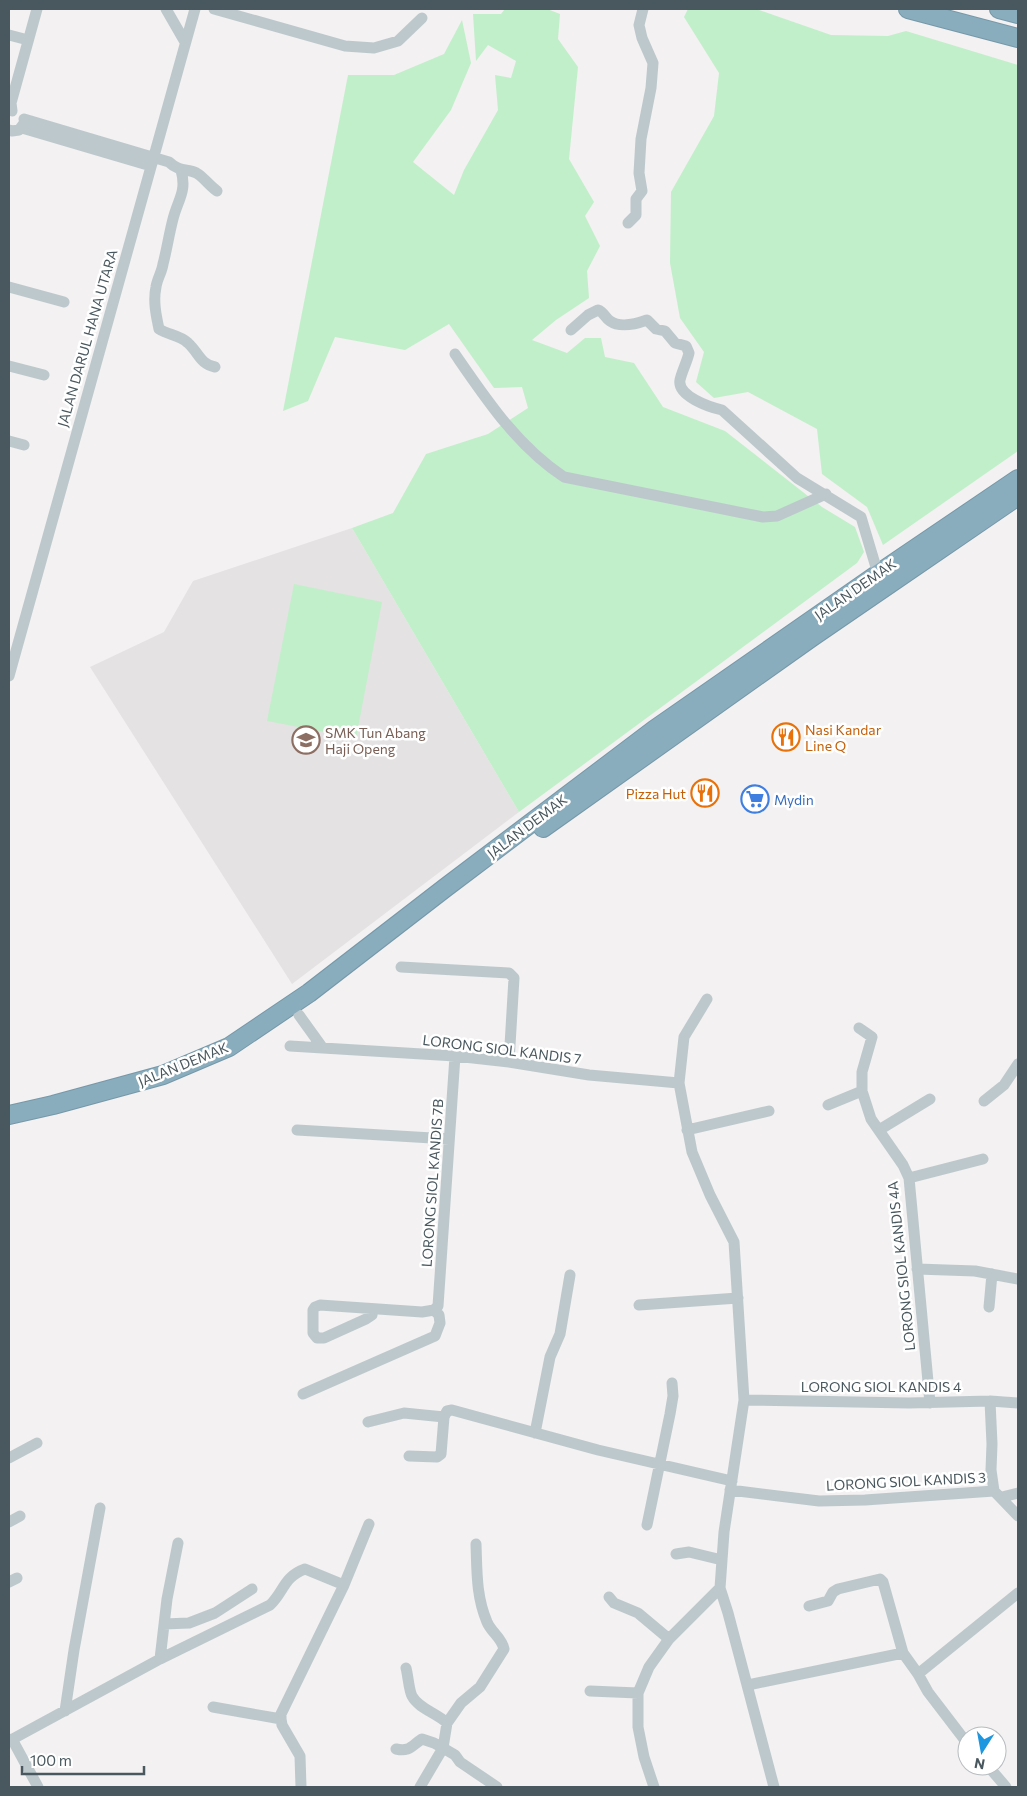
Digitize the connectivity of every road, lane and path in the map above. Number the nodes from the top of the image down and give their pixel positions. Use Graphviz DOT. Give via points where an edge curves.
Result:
graph roads {
  1 [pos="37,9"];
  2 [pos="166,9"];
  3 [pos="195,9"];
  4 [pos="214,9"];
  5 [pos="643,9"];
  6 [pos="908,9"];
  7 [pos="999,9"];
  8 [pos="1018,14"];
  9 [pos="422,18"];
  10 [pos="9,35"];
  11 [pos="1018,38"];
  12 [pos="28,40"];
  13 [pos="185,42"];
  14 [pos="11,112"];
  15 [pos="23,123"];
  16 [pos="9,130"];
  17 [pos="152,161"];
  18 [pos="180,170"];
  19 [pos="217,191"];
  20 [pos="628,224"];
  21 [pos="9,287"];
  22 [pos="64,302"];
  23 [pos="571,330"];
  24 [pos="454,354"];
  25 [pos="9,366"];
  26 [pos="215,367"];
  27 [pos="44,375"];
  28 [pos="9,441"];
  29 [pos="24,445"];
  30 [pos="1018,479"];
  31 [pos="826,494"];
  32 [pos="1018,496"];
  33 [pos="878,574"];
  34 [pos="9,676"];
  35 [pos="401,967"];
  36 [pos="707,999"];
  37 [pos="299,1015"];
  38 [pos="859,1028"];
  39 [pos="290,1046"];
  40 [pos="322,1047"];
  41 [pos="455,1056"];
  42 [pos="509,1062"];
  43 [pos="1018,1064"];
  44 [pos="679,1083"];
  45 [pos="862,1091"];
  46 [pos="930,1099"];
  47 [pos="984,1101"];
  48 [pos="828,1105"];
  49 [pos="769,1111"];
  50 [pos="9,1115"];
  51 [pos="9,1126"];
  52 [pos="297,1130"];
  53 [pos="687,1130"];
  54 [pos="879,1130"];
  55 [pos="449,1139"];
  56 [pos="982,1159"];
  57 [pos="909,1178"];
  58 [pos="917,1269"];
  59 [pos="992,1274"];
  60 [pos="570,1276"];
  61 [pos="1018,1279"];
  62 [pos="738,1298"];
  63 [pos="639,1305"];
  64 [pos="989,1307"];
  65 [pos="373,1309"];
  66 [pos="434,1310"];
  67 [pos="672,1382"];
  68 [pos="303,1394"];
  69 [pos="744,1400"];
  70 [pos="990,1401"];
  71 [pos="930,1402"];
  72 [pos="1018,1402"];
  73 [pos="444,1416"];
  74 [pos="368,1422"];
  75 [pos="535,1433"];
  76 [pos="37,1443"];
  77 [pos="10,1453"];
  78 [pos="409,1456"];
  79 [pos="660,1465"];
  80 [pos="731,1486"];
  81 [pos="1018,1493"];
  82 [pos="998,1494"];
  83 [pos="100,1508"];
  84 [pos="20,1516"];
  85 [pos="1018,1516"];
  86 [pos="9,1522"];
  87 [pos="369,1524"];
  88 [pos="648,1525"];
  89 [pos="178,1543"];
  90 [pos="476,1544"];
  91 [pos="676,1554"];
  92 [pos="722,1560"];
  93 [pos="344,1585"];
  94 [pos="720,1588"];
  95 [pos="252,1589"];
  96 [pos="1018,1593"];
  97 [pos="609,1597"];
  98 [pos="809,1606"];
  99 [pos="164,1624"];
  100 [pos="669,1639"];
  101 [pos="903,1653"];
  102 [pos="160,1659"];
  103 [pos="406,1668"];
  104 [pos="918,1674"];
  105 [pos="748,1686"];
  106 [pos="590,1691"];
  107 [pos="638,1693"];
  108 [pos="213,1707"];
  109 [pos="65,1711"];
  110 [pos="281,1719"];
  111 [pos="447,1723"];
  112 [pos="957,1730"];
  113 [pos="10,1740"];
  114 [pos="443,1748"];
  115 [pos="396,1749"];
  116 [pos="997,1776"];
  117 [pos="38,1787"];
  118 [pos="301,1787"];
  119 [pos="420,1787"];
  120 [pos="498,1787"];
  121 [pos="654,1787"];
  122 [pos="774,1787"];
  123 [pos="1006,1787"];
  1 -- 12 [label="street"];
  2 -- 13 [label="street"];
  3 -- 13 [label="street, JALAN DARUL HANA UTARA"];
  4 -- 9 [label="street" via="345,46 374,48 398,40"];
  5 -- 20 [label="street" via="639,24 653,63 652,79 641,139 642,191 636,199 636,215"];
  6 -- 11 [label="highway"];
  7 -- 8 [label="highway"];
  10 -- 12 [label="street"];
  12 -- 14 [label="street"];
  13 -- 17 [label="street, JALAN DARUL HANA UTARA"];
  14 -- 15 [label="street" via="20,113"];
  15 -- 16 [label="street" via="16,131"];
  15 -- 17 [label="street"];
  17 -- 18 [label="street" via="169,162"];
  17 -- 34 [label="street, JALAN DARUL HANA UTARA"];
  18 -- 19 [label="street" via="197,173"];
  18 -- 26 [label="street" via="183,190 156,286 157,319 159,329 190,344 206,365"];
  21 -- 22 [label="street"];
  23 -- 31 [label="street" via="598,310 617,324 647,320 656,329 665,331 675,343 688,349 688,359 680,379 683,392 722,410 797,478"];
  24 -- 31 [label="street" via="496,413 533,454 564,477 763,518 776,516"];
  25 -- 27 [label="street"];
  28 -- 29 [label="street"];
  30 -- 33 [label="highway, JALAN DEMAK"];
  31 -- 33 [label="street" via="861,516"];
  32 -- 37 [label="highway, JALAN DEMAK" via="812,636 533,835"];
  33 -- 50 [label="highway, JALAN DEMAK" via="654,730 309,993 229,1047 163,1075"];
  35 -- 42 [label="street" via="509,973 514,978"];
  36 -- 44 [label="street" via="684,1037"];
  37 -- 40 [label="street"];
  37 -- 51 [label="highway, JALAN DEMAK" via="241,1053 198,1073 113,1100"];
  38 -- 45 [label="street, LORONG SIOL KANDIS 4A" via="872,1037 862,1072"];
  39 -- 40 [label="street, LORONG SIOL KANDIS 7"];
  40 -- 41 [label="street, LORONG SIOL KANDIS 7"];
  41 -- 42 [label="street, LORONG SIOL KANDIS 7"];
  41 -- 55 [label="street, LORONG SIOL KANDIS 7B"];
  42 -- 44 [label="street, LORONG SIOL KANDIS 7" via="589,1076"];
  43 -- 47 [label="street" via="1004,1085"];
  44 -- 53 [label="street"];
  45 -- 48 [label="street"];
  45 -- 54 [label="street, LORONG SIOL KANDIS 4A" via="871,1119"];
  46 -- 54 [label="street"];
  49 -- 53 [label="street"];
  52 -- 55 [label="street"];
  53 -- 62 [label="street" via="692,1152 710,1195 734,1242"];
  54 -- 57 [label="street, LORONG SIOL KANDIS 4A"];
  55 -- 66 [label="street, LORONG SIOL KANDIS 7B" via="439,1296"];
  56 -- 57 [label="street"];
  57 -- 58 [label="street, LORONG SIOL KANDIS 4A"];
  58 -- 59 [label="street" via="975,1270"];
  58 -- 71 [label="street, LORONG SIOL KANDIS 4A"];
  59 -- 61 [label="street"];
  59 -- 64 [label="street"];
  60 -- 75 [label="street" via="560,1334 550,1357"];
  62 -- 63 [label="street"];
  62 -- 69 [label="street"];
  65 -- 65 [label="street" via="366,1320 324,1338 317,1338 313,1333 315,1307"];
  65 -- 66 [label="street"];
  66 -- 68 [label="street, LORONG SIOL KANDIS 7B" via="440,1323 435,1336"];
  67 -- 79 [label="street" via="673,1396"];
  69 -- 71 [label="street, LORONG SIOL KANDIS 4"];
  69 -- 80 [label="street"];
  70 -- 71 [label="street, LORONG SIOL KANDIS 4"];
  70 -- 72 [label="street, LORONG SIOL KANDIS 4"];
  70 -- 82 [label="street" via="991,1470"];
  73 -- 74 [label="street" via="408,1413"];
  73 -- 75 [label="street, LORONG SIOL KANDIS 3" via="452,1410"];
  73 -- 78 [label="street" via="441,1454 437,1457"];
  75 -- 79 [label="street, LORONG SIOL KANDIS 3"];
  76 -- 77 [label="street"];
  79 -- 80 [label="street, LORONG SIOL KANDIS 3"];
  79 -- 88 [label="street"];
  80 -- 82 [label="street, LORONG SIOL KANDIS 3" via="819,1501"];
  80 -- 92 [label="street"];
  81 -- 82 [label="street, LORONG SIOL KANDIS 3"];
  82 -- 85 [label="street"];
  83 -- 109 [label="street"];
  84 -- 86 [label="street"];
  87 -- 93 [label="street"];
  89 -- 99 [label="street"];
  90 -- 111 [label="street" via="479,1599 488,1626 504,1648 480,1687 461,1703"];
  91 -- 92 [label="street" via="689,1552"];
  92 -- 94 [label="street"];
  93 -- 102 [label="street" via="305,1569 284,1584 270,1605"];
  93 -- 110 [label="street"];
  94 -- 100 [label="street"];
  94 -- 105 [label="street"];
  95 -- 99 [label="street" via="215,1613 189,1623"];
  96 -- 104 [label="street"];
  97 -- 100 [label="street" via="614,1603 638,1612"];
  98 -- 101 [label="street" via="828,1601 838,1589 880,1579"];
  99 -- 102 [label="street"];
  100 -- 107 [label="street" via="649,1667"];
  101 -- 104 [label="street"];
  101 -- 105 [label="street"];
  102 -- 109 [label="street"];
  103 -- 111 [label="street" via="414,1699"];
  104 -- 112 [label="street"];
  105 -- 122 [label="street"];
  106 -- 107 [label="street"];
  107 -- 121 [label="street" via="638,1727"];
  108 -- 110 [label="street"];
  109 -- 113 [label="street"];
  110 -- 118 [label="street" via="300,1756"];
  111 -- 114 [label="street"];
  113 -- 117 [label="street"];
  114 -- 115 [label="street" via="422,1739 404,1751"];
  114 -- 119 [label="street"];
  114 -- 120 [label="street"];
  116 -- 123 [label="street"];
}
